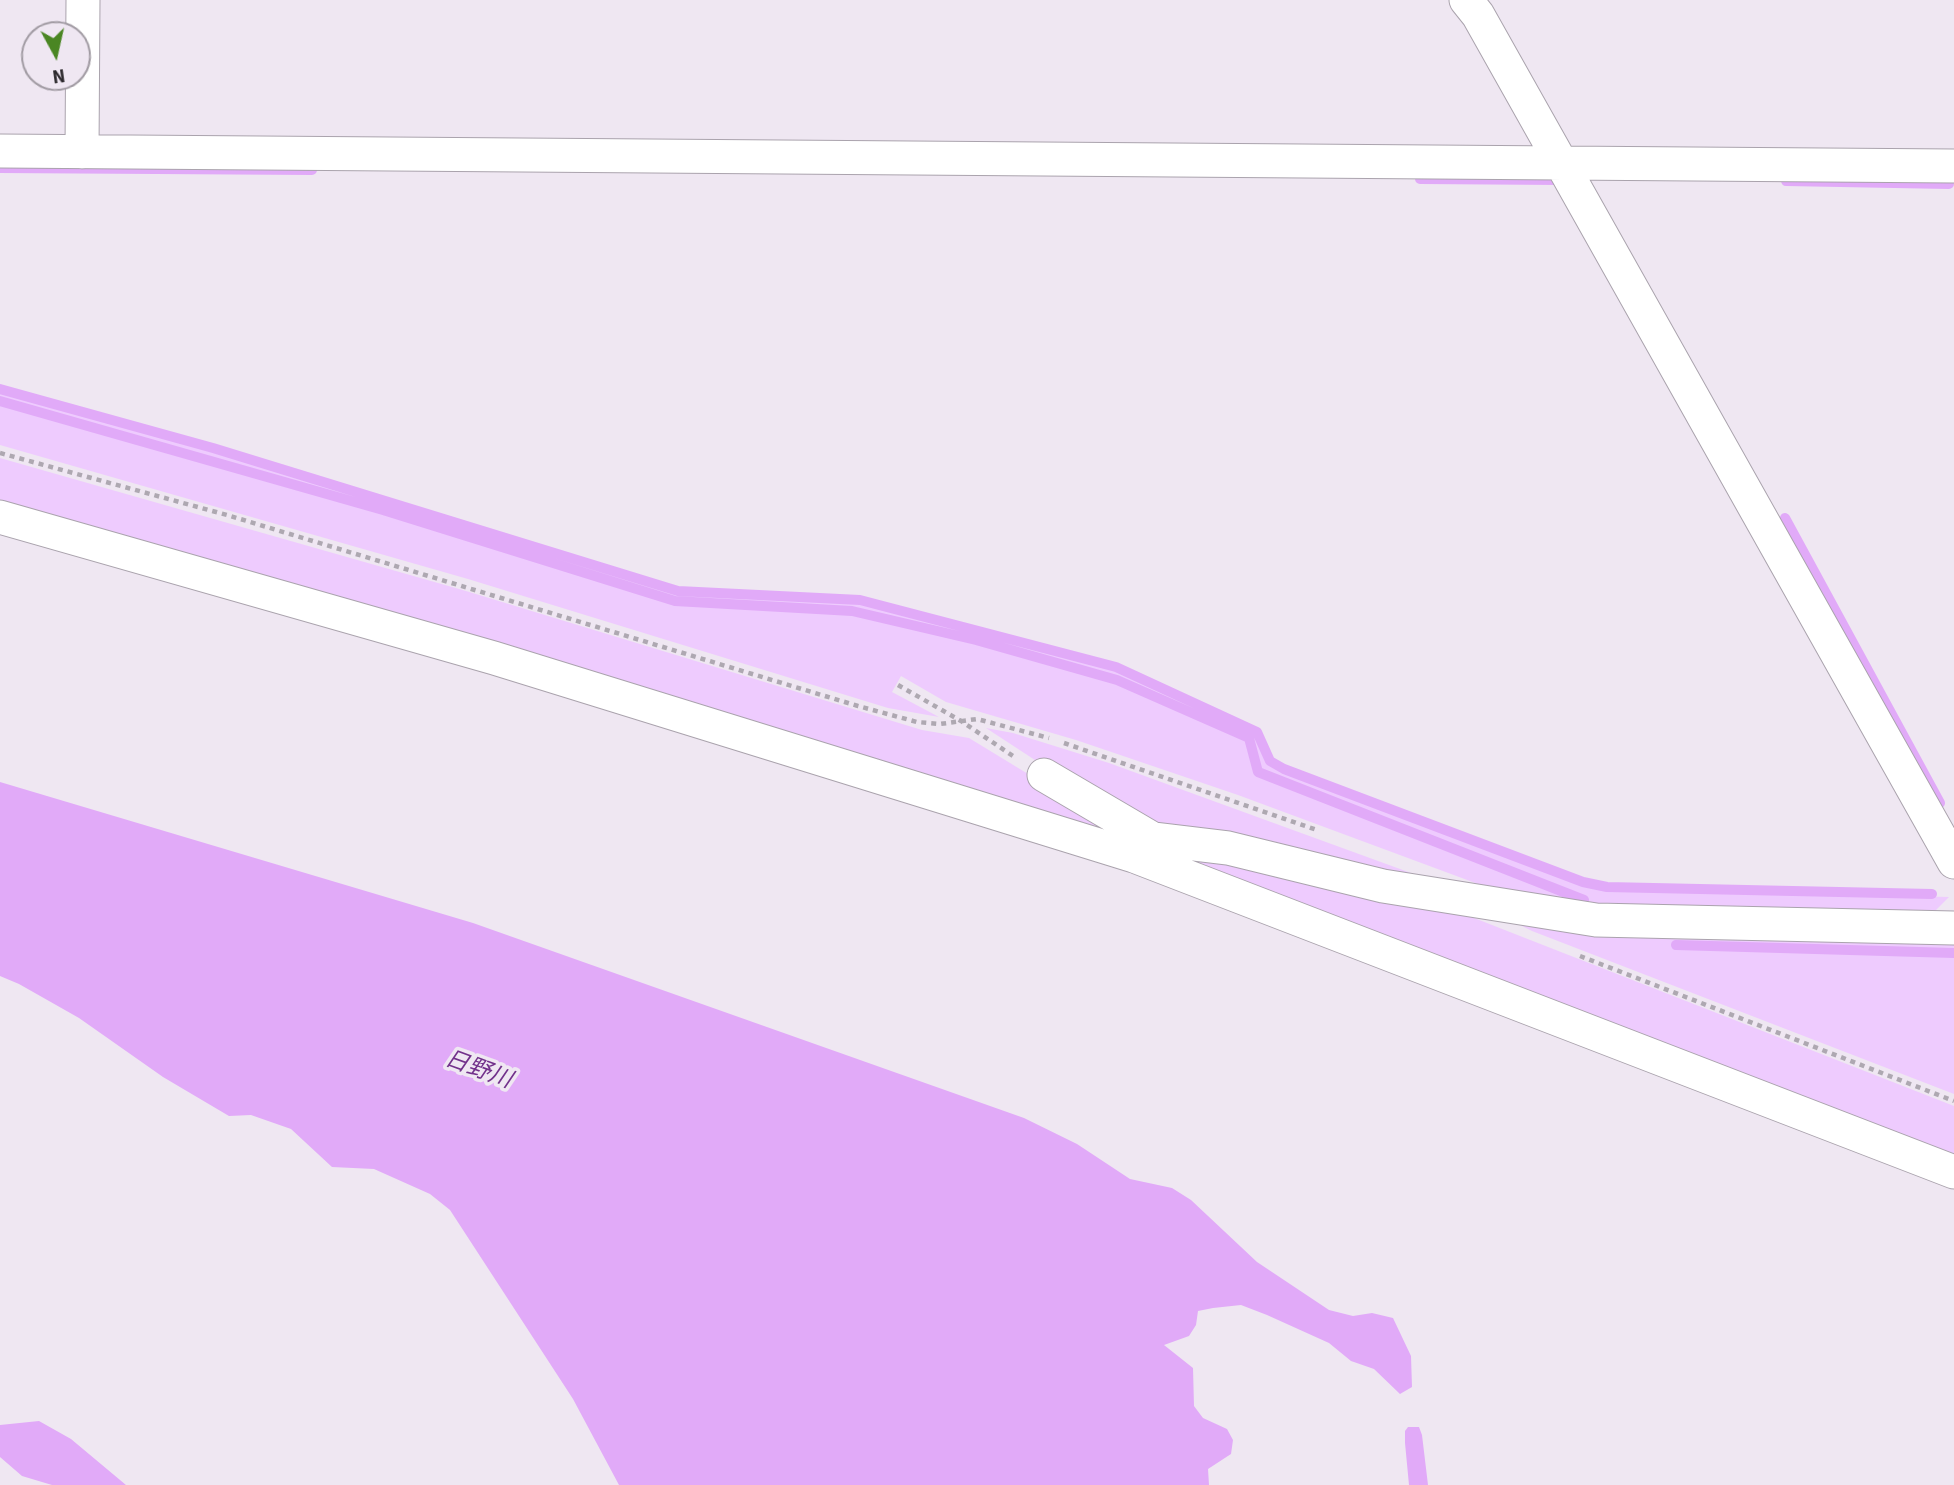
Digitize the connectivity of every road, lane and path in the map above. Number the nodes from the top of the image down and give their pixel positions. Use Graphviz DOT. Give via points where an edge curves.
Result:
graph roads {
  1 [pos="83,0"];
  2 [pos="1466,0"];
  3 [pos="0,151"];
  4 [pos="82,152"];
  5 [pos="1563,166"];
  6 [pos="1954,166"];
  7 [pos="0,453"];
  8 [pos="0,517"];
  9 [pos="898,685"];
  10 [pos="961,721"];
  11 [pos="1044,775"];
  12 [pos="1326,834"];
  13 [pos="1952,843"];
  14 [pos="1144,848"];
  15 [pos="1954,928"];
  16 [pos="1575,954"];
  17 [pos="1954,1101"];
  18 [pos="1954,1172"];
  1 -- 4 [label="street"];
  2 -- 5 [label="street"];
  3 -- 4 [label="street"];
  4 -- 5 [label="street"];
  5 -- 6 [label="street"];
  5 -- 13 [label="street"];
  7 -- 10 [label="path" via="418,571 858,706 917,722"];
  8 -- 14 [label="street"];
  9 -- 10 [label="path"];
  10 -- 11 [label="path"];
  10 -- 12 [label="path" via="977,719 1022,729"];
  11 -- 14 [label="street"];
  14 -- 15 [label="street" via="1228,848 1383,886 1596,920"];
  14 -- 18 [label="street"];
  16 -- 17 [label="path"];
}
